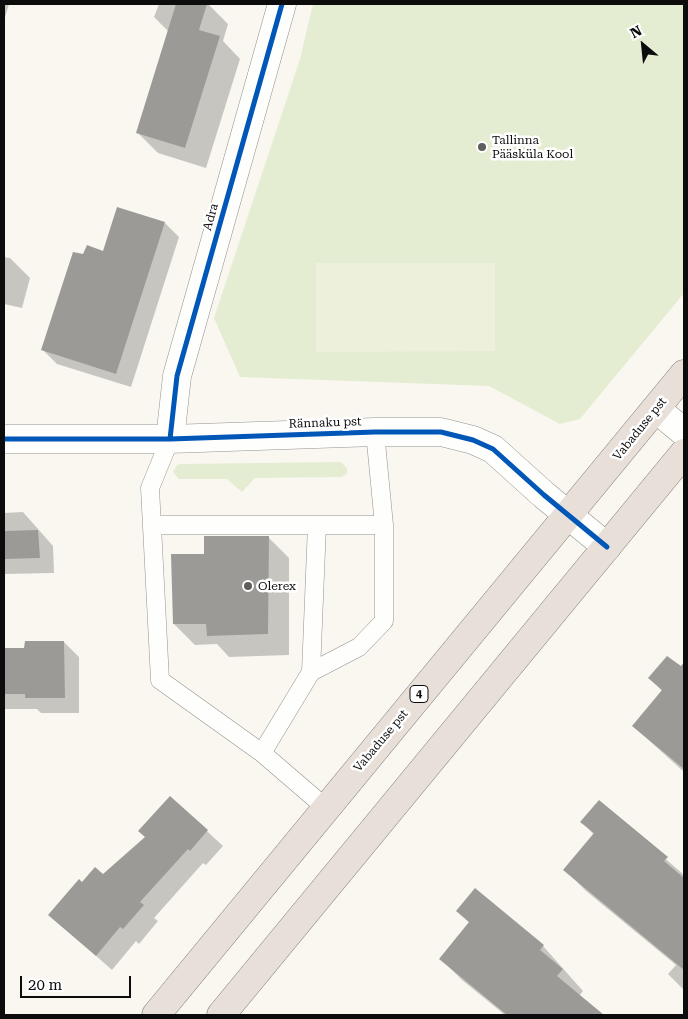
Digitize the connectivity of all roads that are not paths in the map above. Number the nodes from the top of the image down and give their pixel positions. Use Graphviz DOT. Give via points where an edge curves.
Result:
graph roads {
  1 [pos="282,4"];
  2 [pos="684,374"];
  3 [pos="656,409"];
  4 [pos="375,432"];
  5 [pos="684,432"];
  6 [pos="4,438"];
  7 [pos="170,439"];
  8 [pos="684,453"];
  9 [pos="568,515"];
  10 [pos="152,525"];
  11 [pos="317,525"];
  12 [pos="384,525"];
  13 [pos="607,547"];
  14 [pos="311,672"];
  15 [pos="262,753"];
  16 [pos="326,808"];
  17 [pos="156,1015"];
  18 [pos="221,1015"];
  1 -- 7 [label="street, Adra" via="178,376"];
  2 -- 3 [label="highway, Vabaduse pst / 4"];
  3 -- 5 [label="street"];
  3 -- 9 [label="highway, Vabaduse pst / 4"];
  4 -- 7 [label="street, Rännaku pst"];
  4 -- 9 [label="street, Rännaku pst" via="441,432 473,440 493,449"];
  4 -- 12 [label="lane"];
  6 -- 7 [label="street, Rännaku pst"];
  7 -- 10 [label="lane" via="150,488"];
  8 -- 13 [label="highway"];
  9 -- 13 [label="street, Rännaku pst"];
  9 -- 16 [label="highway, Vabaduse pst / 4"];
  10 -- 11 [label="lane"];
  10 -- 15 [label="lane" via="160,680"];
  11 -- 12 [label="lane"];
  11 -- 14 [label="lane"];
  12 -- 14 [label="lane" via="384,621 359,647"];
  13 -- 18 [label="highway"];
  14 -- 15 [label="lane"];
  15 -- 16 [label="lane"];
  16 -- 17 [label="highway, Vabaduse pst / 4"];
}
